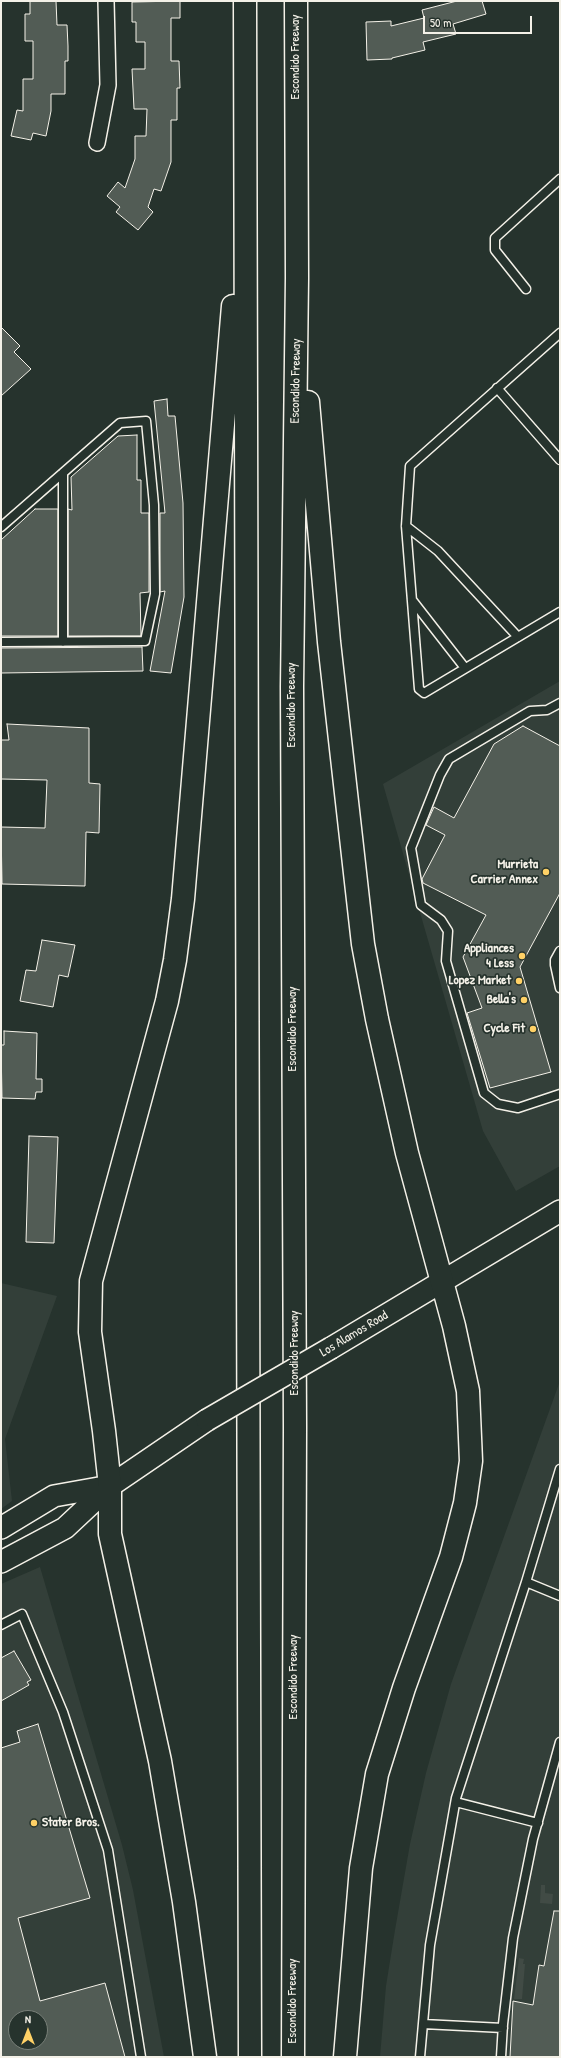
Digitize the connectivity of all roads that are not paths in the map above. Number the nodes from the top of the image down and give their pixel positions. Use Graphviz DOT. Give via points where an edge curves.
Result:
graph roads {
  1 [pos="106,1"];
  2 [pos="245,1"];
  3 [pos="296,1"];
  4 [pos="97,143"];
  5 [pos="245,175"];
  6 [pos="560,179"];
  7 [pos="297,278"];
  8 [pos="526,289"];
  9 [pos="560,333"];
  10 [pos="498,388"];
  11 [pos="560,460"];
  12 [pos="63,473"];
  13 [pos="406,526"];
  14 [pos="1,527"];
  15 [pos="412,599"];
  16 [pos="560,612"];
  17 [pos="518,637"];
  18 [pos="1,642"];
  19 [pos="63,642"];
  20 [pos="465,668"];
  21 [pos="560,703"];
  22 [pos="560,951"];
  23 [pos="560,988"];
  24 [pos="560,1094"];
  25 [pos="560,1211"];
  26 [pos="440,1281"];
  27 [pos="560,1469"];
  28 [pos="110,1486"];
  29 [pos="1,1528"];
  30 [pos="1,1562"];
  31 [pos="526,1582"];
  32 [pos="560,1596"];
  33 [pos="1,1625"];
  34 [pos="560,1742"];
  35 [pos="456,1802"];
  36 [pos="538,1823"];
  37 [pos="423,2024"];
  38 [pos="502,2028"];
  39 [pos="141,2057"];
  40 [pos="205,2057"];
  41 [pos="250,2057"];
  42 [pos="293,2057"];
  43 [pos="345,2057"];
  44 [pos="420,2057"];
  45 [pos="501,2057"];
  1 -- 4 [label="street" via="108,85"];
  2 -- 5 [label="highway"];
  3 -- 7 [label="highway, Escondido Freeway"];
  5 -- 28 [label="highway" via="183,899 175,960 168,1001 91,1281 90,1332"];
  5 -- 41 [label="highway"];
  6 -- 8 [label="lane" via="495,238 495,250"];
  7 -- 26 [label="highway" via="329,642 363,944 407,1153"];
  7 -- 42 [label="highway, Escondido Freeway" via="292,686 295,1419"];
  9 -- 10 [label="lane"];
  10 -- 11 [label="lane"];
  10 -- 13 [label="lane" via="410,466"];
  12 -- 14 [label="lane"];
  12 -- 19 [label="lane"];
  12 -- 19 [label="lane" via="120,423 146,421 154,505 155,594 145,641"];
  13 -- 15 [label="lane"];
  13 -- 17 [label="lane" via="438,550"];
  15 -- 20 [label="lane"];
  15 -- 20 [label="lane" via="419,689 424,692"];
  16 -- 17 [label="lane"];
  17 -- 20 [label="lane"];
  18 -- 19 [label="lane"];
  21 -- 24 [label="lane" via="547,710 530,711 449,759 411,848 421,905 441,920 448,931 446,961 484,1093 498,1104 518,1108"];
  22 -- 23 [label="lane" via="555,965"];
  25 -- 26 [label="main road, Los Alamos Road"];
  26 -- 28 [label="main road, Los Alamos Road, bridge" via="207,1420"];
  26 -- 43 [label="highway" via="454,1326 468,1391 471,1461 465,1503 451,1557 404,1688 377,1774 361,1868"];
  27 -- 31 [label="lane"];
  28 -- 29 [label="main road, Los Alamos Road" via="54,1496"];
  28 -- 30 [label="main road, Los Alamos Road" via="65,1528"];
  28 -- 40 [label="highway" via="110,1534 160,1761 184,1902"];
  31 -- 32 [label="lane"];
  31 -- 35 [label="lane"];
  33 -- 39 [label="lane" via="22,1614 63,1712 108,1850"];
  34 -- 36 [label="lane"];
  35 -- 36 [label="lane"];
  35 -- 37 [label="lane" via="430,1945"];
  36 -- 38 [label="lane" via="513,1938"];
  37 -- 38 [label="lane"];
  37 -- 44 [label="lane"];
  38 -- 45 [label="lane"];
}
